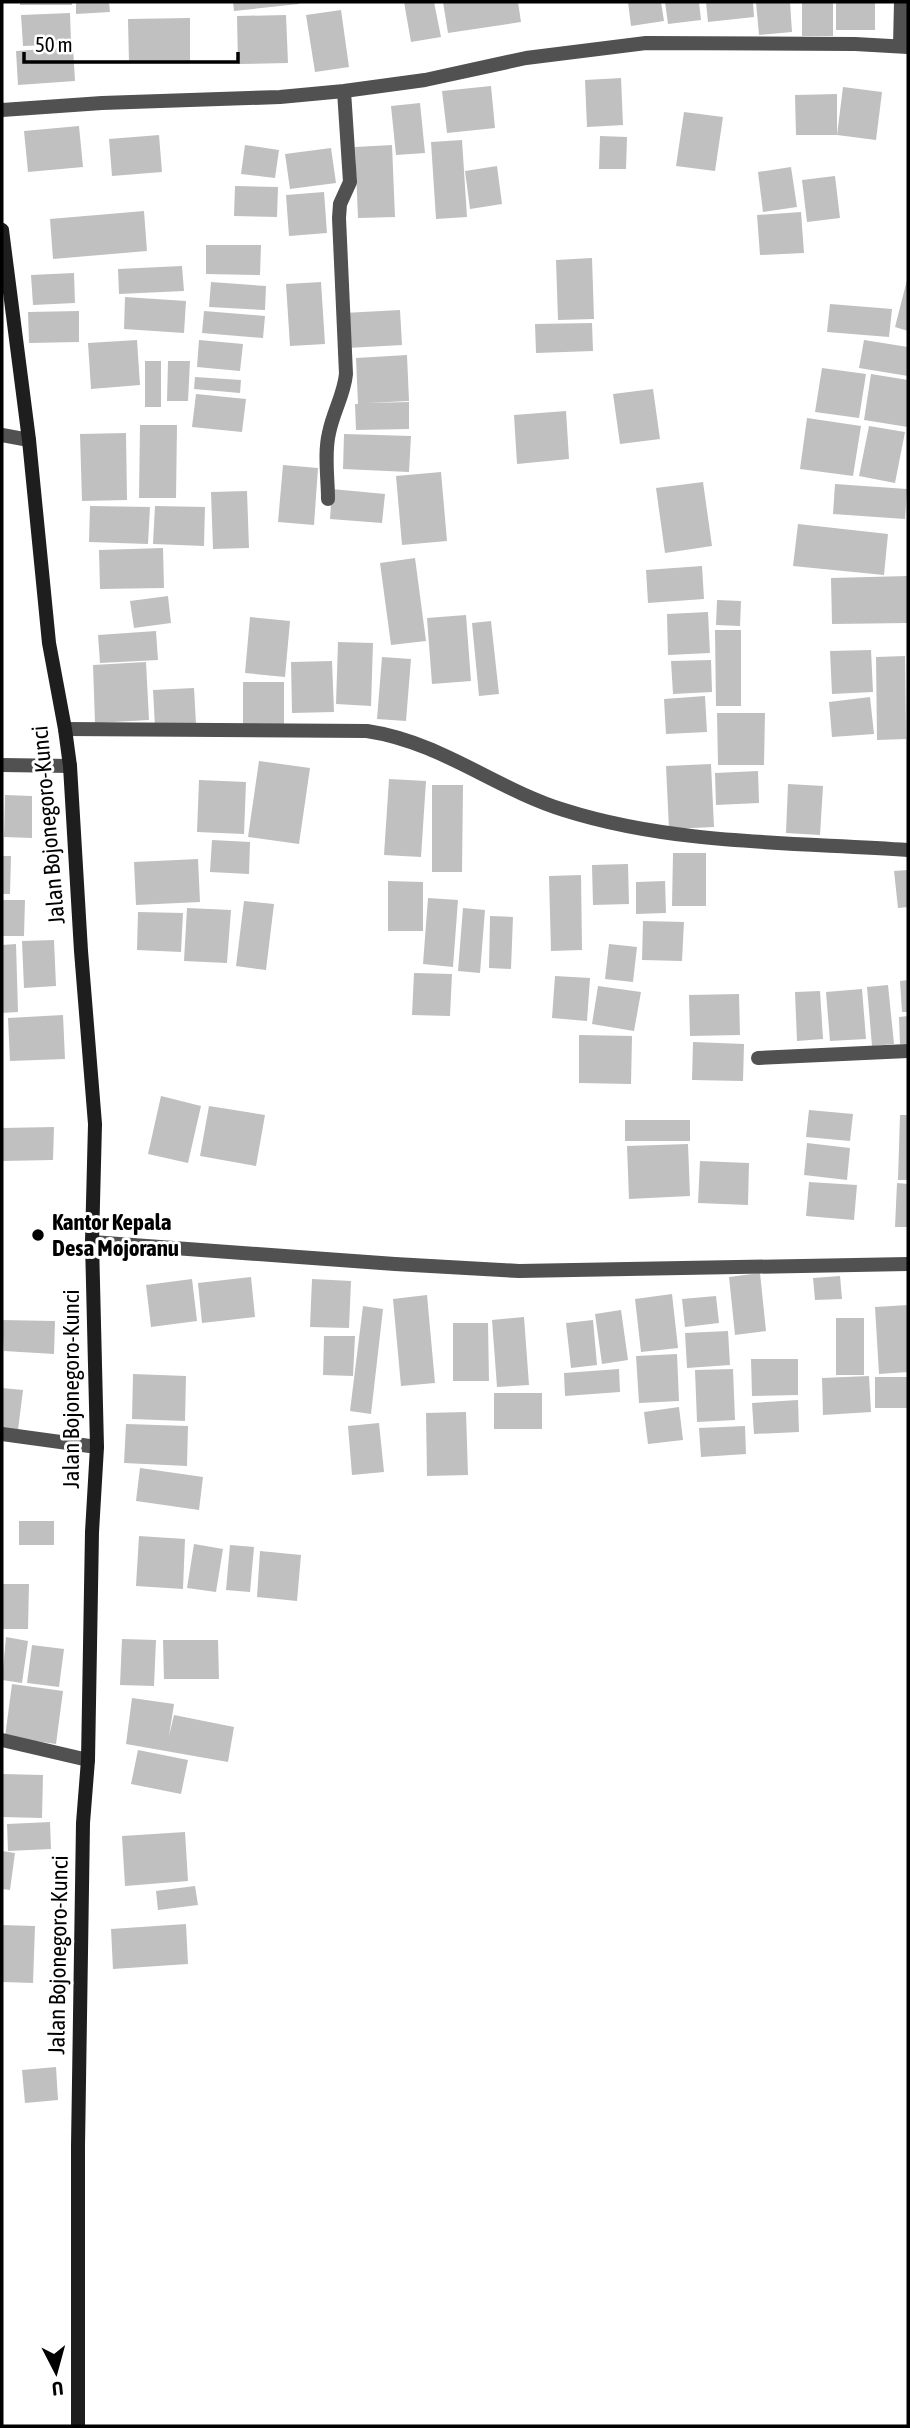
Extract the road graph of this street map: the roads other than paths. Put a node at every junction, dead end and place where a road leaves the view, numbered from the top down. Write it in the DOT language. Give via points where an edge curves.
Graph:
graph roads {
  1 [pos="901,2"];
  2 [pos="904,46"];
  3 [pos="344,91"];
  4 [pos="2,110"];
  5 [pos="2,230"];
  6 [pos="2,435"];
  7 [pos="29,440"];
  8 [pos="328,499"];
  9 [pos="65,729"];
  10 [pos="2,765"];
  11 [pos="70,766"];
  12 [pos="908,850"];
  13 [pos="908,1051"];
  14 [pos="758,1058"];
  15 [pos="92,1242"];
  16 [pos="908,1264"];
  17 [pos="2,1434"];
  18 [pos="97,1447"];
  19 [pos="2,1740"];
  20 [pos="88,1760"];
  21 [pos="78,2426"];
  1 -- 2 [label="street"];
  2 -- 3 [label="street" via="646,43 526,58 425,80"];
  3 -- 4 [label="street"];
  3 -- 8 [label="street" via="350,182 339,218 346,374 328,437"];
  5 -- 7 [label="main road, Jalan Bojonegoro-Kunci"];
  6 -- 7 [label="street"];
  7 -- 9 [label="main road, Jalan Bojonegoro-Kunci" via="49,643"];
  9 -- 11 [label="main road, Jalan Bojonegoro-Kunci"];
  9 -- 12 [label="street" via="395,735 451,757 527,796 606,821 723,839"];
  10 -- 11 [label="street"];
  11 -- 15 [label="main road, Jalan Bojonegoro-Kunci" via="95,1124"];
  13 -- 14 [label="street"];
  15 -- 16 [label="street" via="519,1271"];
  15 -- 18 [label="main road, Jalan Bojonegoro-Kunci"];
  17 -- 18 [label="street"];
  18 -- 20 [label="main road, Jalan Bojonegoro-Kunci"];
  19 -- 20 [label="street"];
  20 -- 21 [label="main road, Jalan Bojonegoro-Kunci" via="78,2106"];
}
